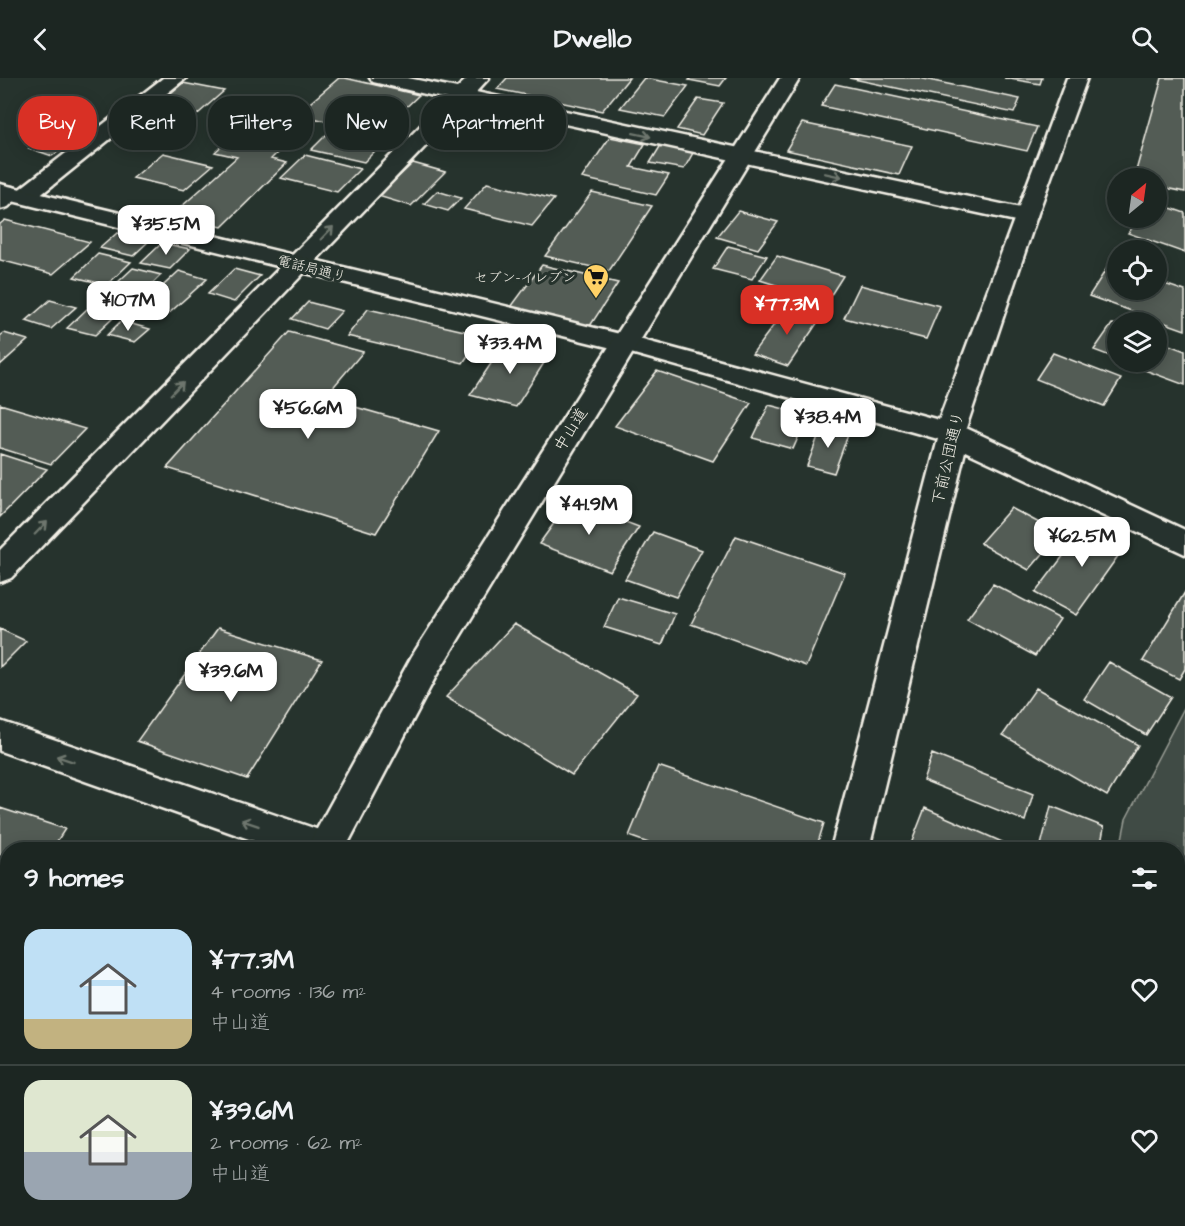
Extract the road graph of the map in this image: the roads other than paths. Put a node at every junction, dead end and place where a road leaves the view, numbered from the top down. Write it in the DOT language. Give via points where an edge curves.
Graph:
graph roads {
  1 [pos="176,78"];
  2 [pos="380,78"];
  3 [pos="790,78"];
  4 [pos="1077,78"];
  5 [pos="470,87"];
  6 [pos="741,156"];
  7 [pos="9,196"];
  8 [pos="1024,216"];
  9 [pos="297,264"];
  10 [pos="624,343"];
  11 [pos="952,433"];
  12 [pos="1185,543"];
  13 [pos="0,570"];
  14 [pos="0,736"];
  15 [pos="305,842"];
  16 [pos="329,842"];
  17 [pos="852,842"];
  1 -- 7 [label="main road"];
  2 -- 5 [label="main road"];
  3 -- 6 [label="main road, 中山道"];
  4 -- 8 [label="main road, 下前公団通り"];
  5 -- 6 [label="main road, one-way"];
  9 -- 5 [label="main road, one-way"];
  6 -- 8 [label="main road, one-way"];
  6 -- 10 [label="main road, 中山道"];
  7 -- 9 [label="main road, 電話局通り"];
  8 -- 11 [label="main road, 下前公団通り"];
  9 -- 10 [label="main road, 電話局通り"];
  13 -- 9 [label="main road, one-way"];
  10 -- 11 [label="main road, 電話局通り"];
  10 -- 16 [label="main road, 中山道" via="424,666"];
  11 -- 12 [label="main road, 電話局通り"];
  11 -- 17 [label="main road, 下前公団通り" via="951,450"];
  15 -- 14 [label="main road, one-way"];
}
